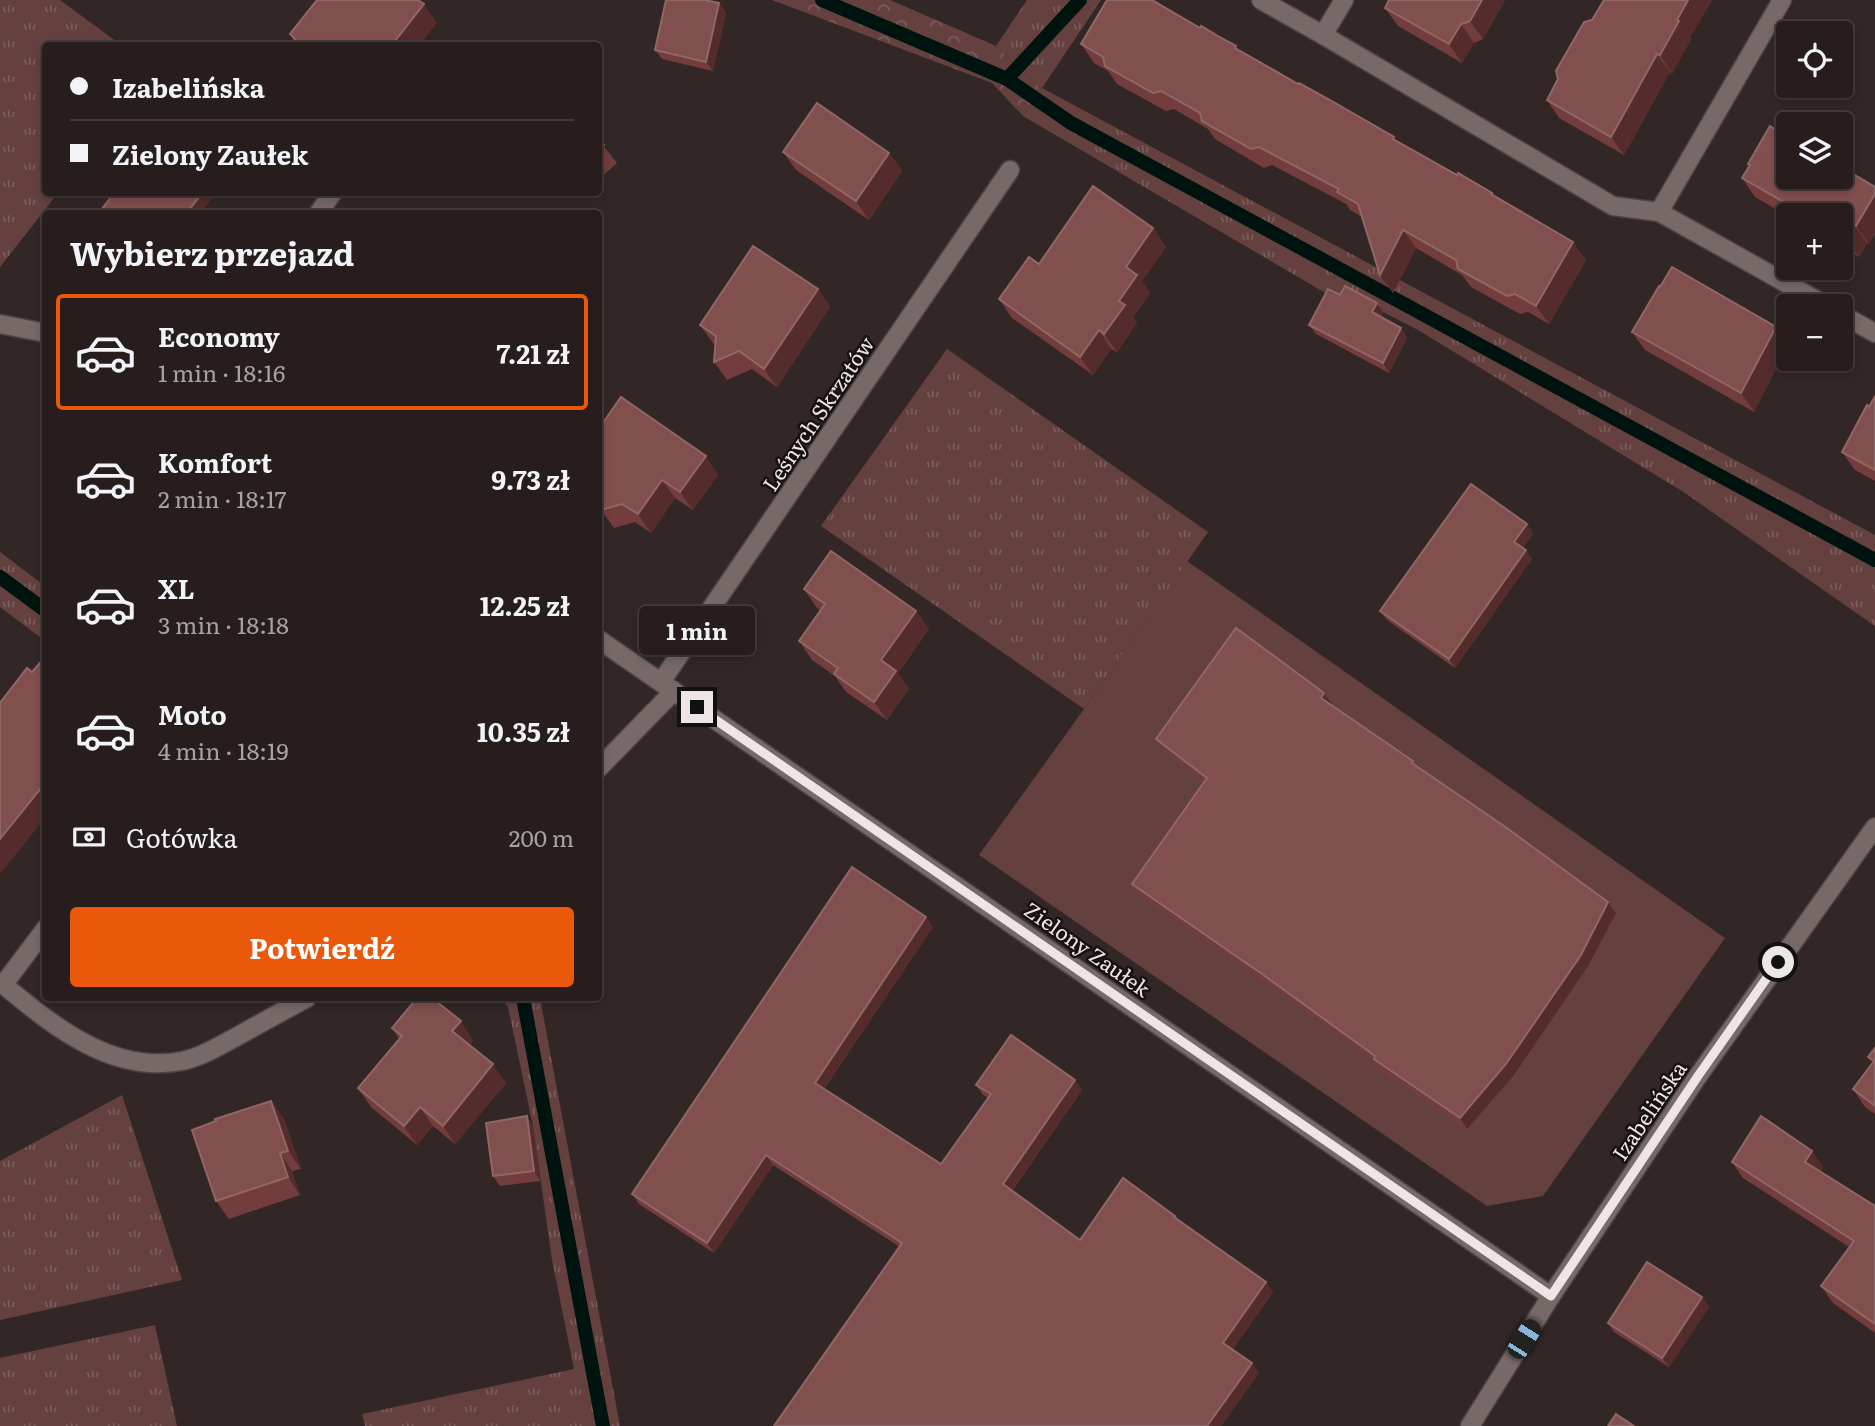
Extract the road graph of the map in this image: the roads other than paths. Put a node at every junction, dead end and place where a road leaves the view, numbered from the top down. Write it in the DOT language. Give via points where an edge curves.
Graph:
graph roads {
  1 [pos="1261,0"];
  2 [pos="1343,0"];
  3 [pos="1782,0"];
  4 [pos="1323,35"];
  5 [pos="1010,170"];
  6 [pos="1659,212"];
  7 [pos="1806,294"];
  8 [pos="1853,321"];
  9 [pos="0,324"];
  10 [pos="42,332"];
  11 [pos="1875,334"];
  12 [pos="602,642"];
  13 [pos="668,687"];
  14 [pos="602,764"];
  15 [pos="1875,827"];
  16 [pos="42,933"];
  17 [pos="1,984"];
  18 [pos="302,1001"];
  19 [pos="1551,1296"];
  20 [pos="1470,1426"];
  1 -- 4 [label="street"];
  2 -- 4 [label="street"];
  3 -- 6 [label="street"];
  4 -- 6 [label="street" via="1613,206"];
  5 -- 13 [label="street, Leśnych Skrzatów"];
  6 -- 7 [label="street"];
  8 -- 11 [label="street"];
  9 -- 10 [label="street"];
  12 -- 13 [label="street, Zielony Zaułek"];
  13 -- 14 [label="street, Leśnych Skrzatów"];
  13 -- 19 [label="street, Zielony Zaułek"];
  15 -- 19 [label="street, Izabelińska" via="1698,1076"];
  16 -- 17 [label="street"];
  17 -- 18 [label="street" via="46,1020 98,1050 142,1064 182,1061 208,1052"];
  19 -- 20 [label="street, Izabelińska"];
}
